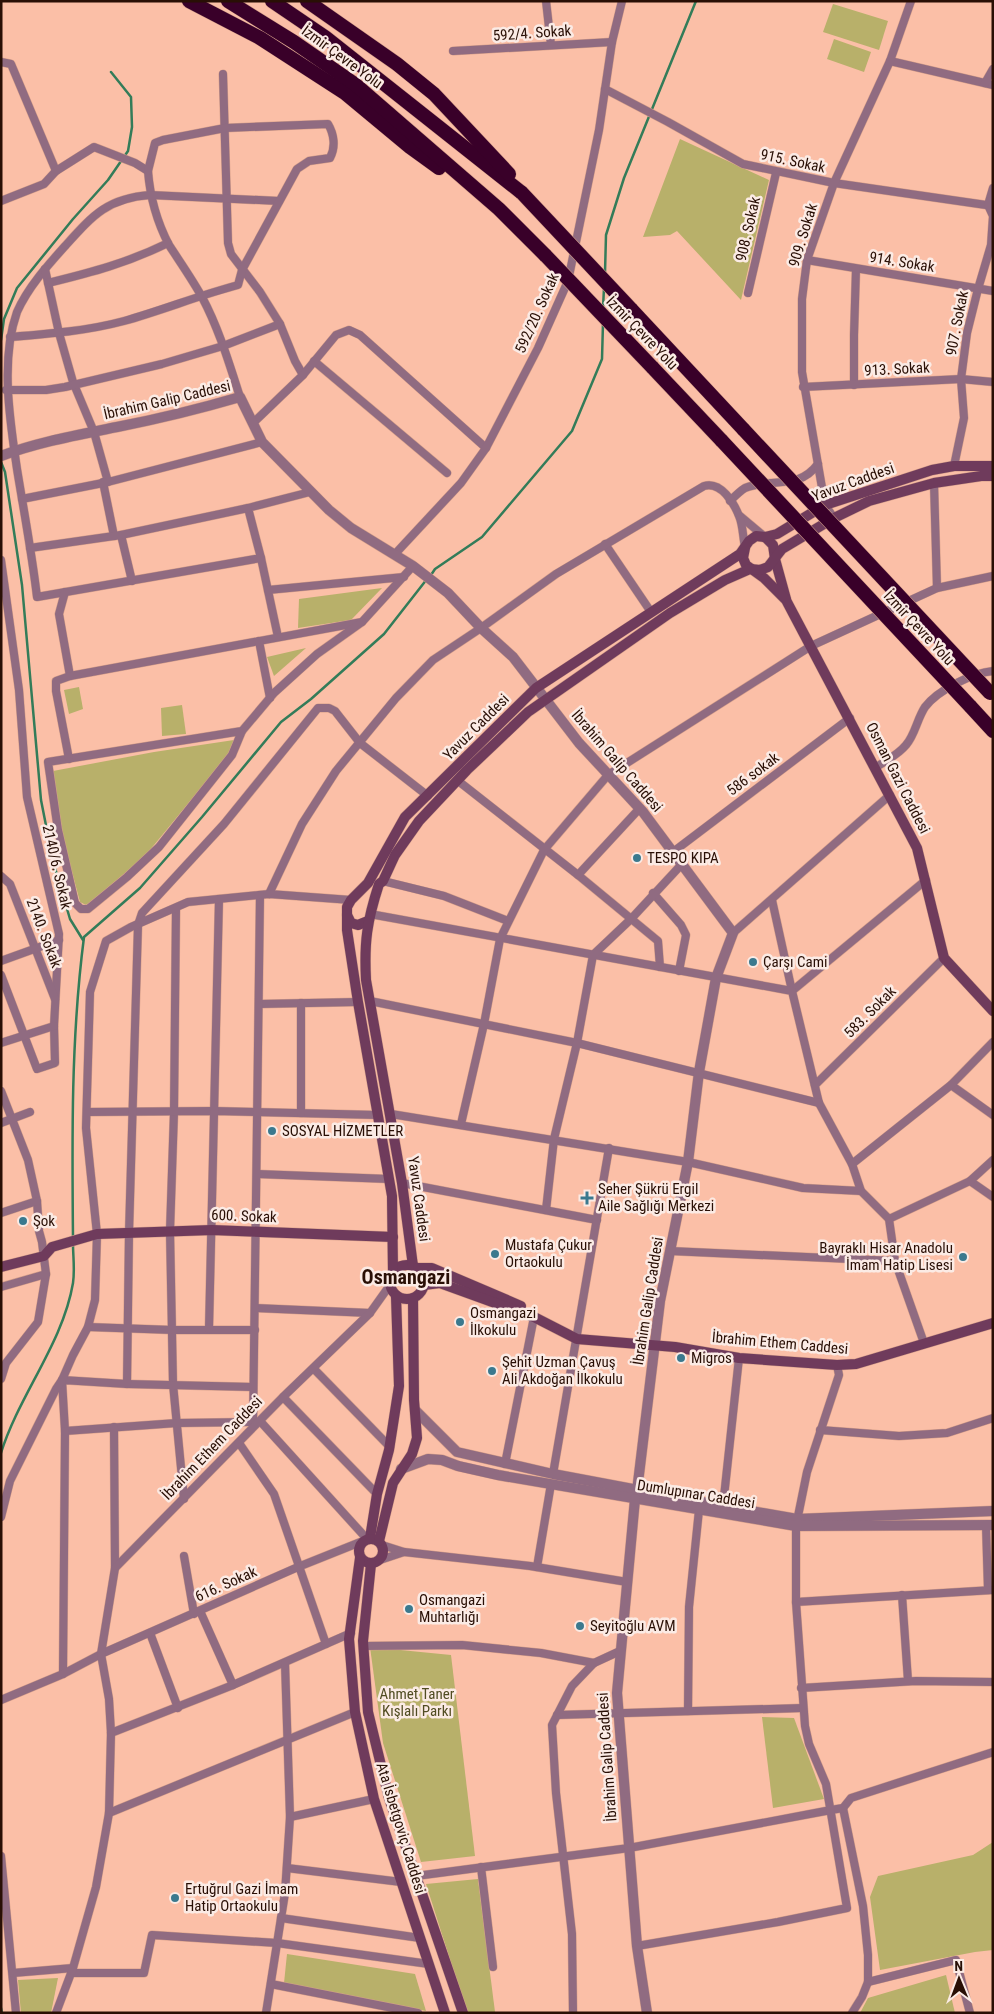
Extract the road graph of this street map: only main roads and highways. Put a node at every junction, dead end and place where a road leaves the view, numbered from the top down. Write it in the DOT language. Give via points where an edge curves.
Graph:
graph roads {
  1 [pos="189,1"];
  2 [pos="228,1"];
  3 [pos="272,1"];
  4 [pos="307,1"];
  5 [pos="522,193"];
  6 [pos="499,209"];
  7 [pos="993,466"];
  8 [pos="993,476"];
  9 [pos="765,537"];
  10 [pos="745,548"];
  11 [pos="774,560"];
  12 [pos="750,569"];
  13 [pos="786,600"];
  14 [pos="992,694"];
  15 [pos="993,731"];
  16 [pos="351,900"];
  17 [pos="347,915"];
  18 [pos="369,918"];
  19 [pos="993,1011"];
  20 [pos="393,1237"];
  21 [pos="1,1267"];
  22 [pos="415,1267"];
  23 [pos="393,1272"];
  24 [pos="424,1285"];
  25 [pos="396,1296"];
  26 [pos="413,1298"];
  27 [pos="534,1318"];
  28 [pos="993,1323"];
  29 [pos="372,1541"];
  30 [pos="360,1558"];
  31 [pos="376,1562"];
  32 [pos="445,2013"];
  33 [pos="463,2013"];
  1 -- 6 [label="highway" via="260,38 345,93 410,147"];
  2 -- 6 [label="highway, İzmir Çevre Yolu" via="356,85"];
  3 -- 5 [label="highway, İzmir Çevre Yolu" via="325,37"];
  4 -- 5 [label="highway" via="434,94 505,169"];
  5 -- 14 [label="highway, İzmir Çevre Yolu, bridge"];
  6 -- 15 [label="highway, İzmir Çevre Yolu, bridge" via="652,367"];
  7 -- 9 [label="main road, Yavuz Caddesi" via="954,466 932,470 825,505 777,534"];
  8 -- 11 [label="main road, Yavuz Caddesi" via="934,483 869,501 782,550"];
  9 -- 10 [label="main road, Yavuz Caddesi" via="756,536"];
  9 -- 11 [label="main road" via="774,545"];
  10 -- 12 [label="main road" via="743,558"];
  10 -- 16 [label="main road, Yavuz Caddesi" via="536,688 406,817 368,883"];
  11 -- 12 [label="main road, Yavuz Caddesi" via="760,570"];
  11 -- 13 [label="main road"];
  12 -- 13 [label="main road, Osman Gazi Caddesi"];
  12 -- 18 [label="main road, Yavuz Caddesi" via="670,613 528,712 419,821 379,884"];
  13 -- 19 [label="main road, Osman Gazi Caddesi" via="917,848 944,958"];
  16 -- 17 [label="main road, Yavuz Caddesi"];
  16 -- 18 [label="main road" via="368,909"];
  17 -- 18 [label="main road" via="351,923 358,924"];
  17 -- 20 [label="main road, Yavuz Caddesi" via="358,1002 392,1196"];
  18 -- 22 [label="main road, Yavuz Caddesi" via="366,980"];
  20 -- 21 [label="main road, 600. Sokak" via="212,1230 95,1235 52,1247 44,1256"];
  20 -- 23 [label="main road, Yavuz Caddesi"];
  22 -- 23 [label="main road" via="402,1266"];
  22 -- 24 [label="main road" via="424,1279"];
  22 -- 27 [label="main road, İbrahim Ethem Caddesi" via="432,1268 528,1309"];
  23 -- 25 [label="main road" via="390,1285"];
  24 -- 26 [label="main road"];
  24 -- 27 [label="main road, İbrahim Ethem Caddesi" via="440,1283"];
  25 -- 26 [label="main road"];
  25 -- 29 [label="main road" via="399,1386 390,1447 377,1494"];
  26 -- 29 [label="main road" via="417,1438 412,1454 393,1483"];
  27 -- 28 [label="main road, İbrahim Ethem Caddesi" via="577,1339 675,1347 739,1358 837,1365 892,1355"];
  29 -- 30 [label="main road" via="359,1546"];
  29 -- 31 [label="main road" via="384,1550"];
  30 -- 31 [label="main road" via="365,1562"];
  30 -- 32 [label="main road, Ata İsbetgoviç Caddesi" via="349,1639 354,1712 374,1799"];
  31 -- 33 [label="main road, Ata İsbetgoviç Caddesi" via="363,1646 368,1712 390,1798"];
}
